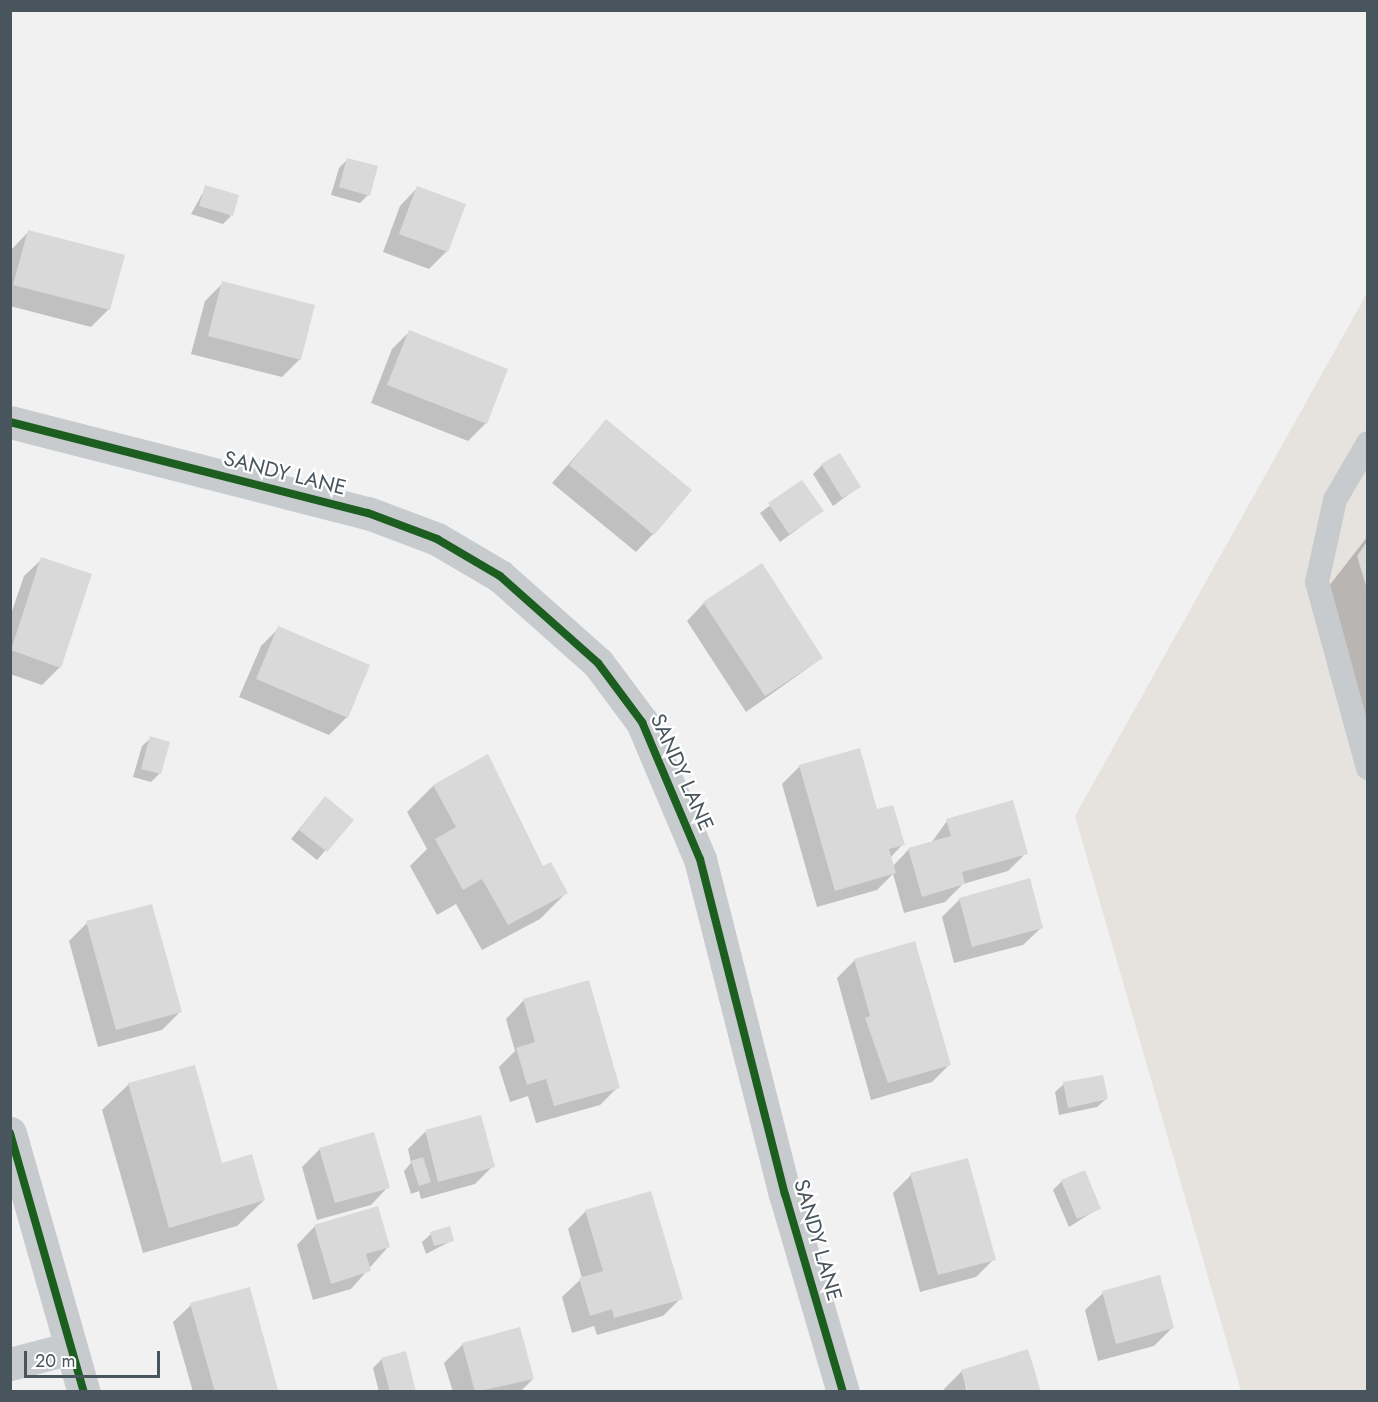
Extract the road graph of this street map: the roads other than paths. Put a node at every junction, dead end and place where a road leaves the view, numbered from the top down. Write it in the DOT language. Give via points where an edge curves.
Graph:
graph roads {
  1 [pos="10,422"];
  2 [pos="1368,443"];
  3 [pos="1368,768"];
  4 [pos="10,1133"];
  5 [pos="71,1348"];
  6 [pos="10,1364"];
  7 [pos="84,1392"];
  8 [pos="843,1392"];
  1 -- 8 [label="street, SANDY LANE" via="368,513 436,539 500,576 598,663 642,722 700,860 784,1194"];
  2 -- 3 [label="lane" via="1335,500 1317,582"];
  4 -- 5 [label="street"];
  5 -- 6 [label="street"];
  5 -- 7 [label="street"];
}
